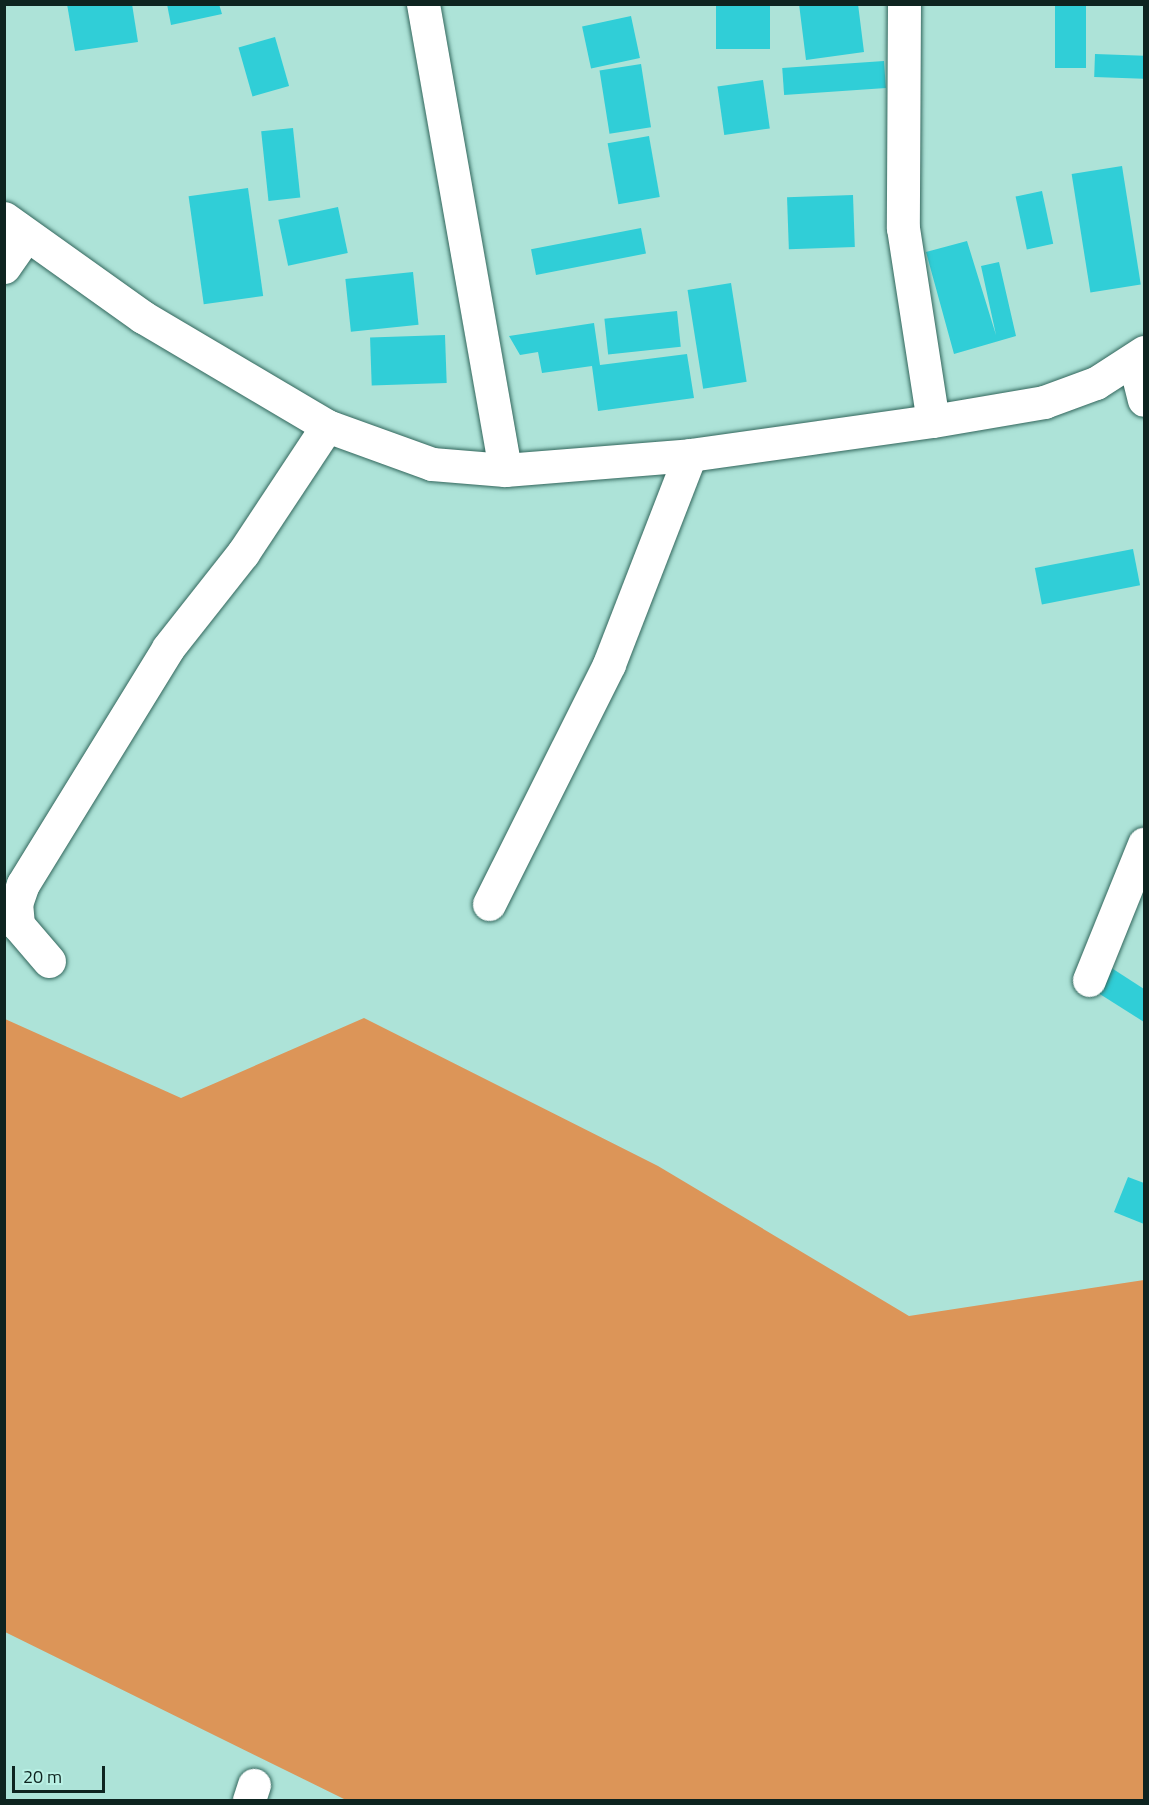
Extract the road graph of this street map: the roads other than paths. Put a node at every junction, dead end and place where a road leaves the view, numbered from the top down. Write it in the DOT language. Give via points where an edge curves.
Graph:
graph roads {
  1 [pos="423,4"];
  2 [pos="904,4"];
  3 [pos="15,227"];
  4 [pos="4,267"];
  5 [pos="1139,356"];
  6 [pos="1144,400"];
  7 [pos="933,421"];
  8 [pos="327,426"];
  9 [pos="690,455"];
  10 [pos="505,470"];
  11 [pos="1144,844"];
  12 [pos="489,904"];
  13 [pos="49,961"];
  14 [pos="1089,980"];
  1 -- 10 [label="street"];
  2 -- 7 [label="street" via="903,228"];
  3 -- 4 [label="street"];
  3 -- 8 [label="street" via="143,317"];
  5 -- 6 [label="street"];
  5 -- 7 [label="street" via="1096,383 1044,402"];
  7 -- 9 [label="street"];
  8 -- 10 [label="street" via="432,464"];
  8 -- 13 [label="street" via="243,553 168,648 23,884 16,904 18,925"];
  9 -- 10 [label="street"];
  9 -- 12 [label="street" via="609,664"];
  11 -- 14 [label="street"];
}
